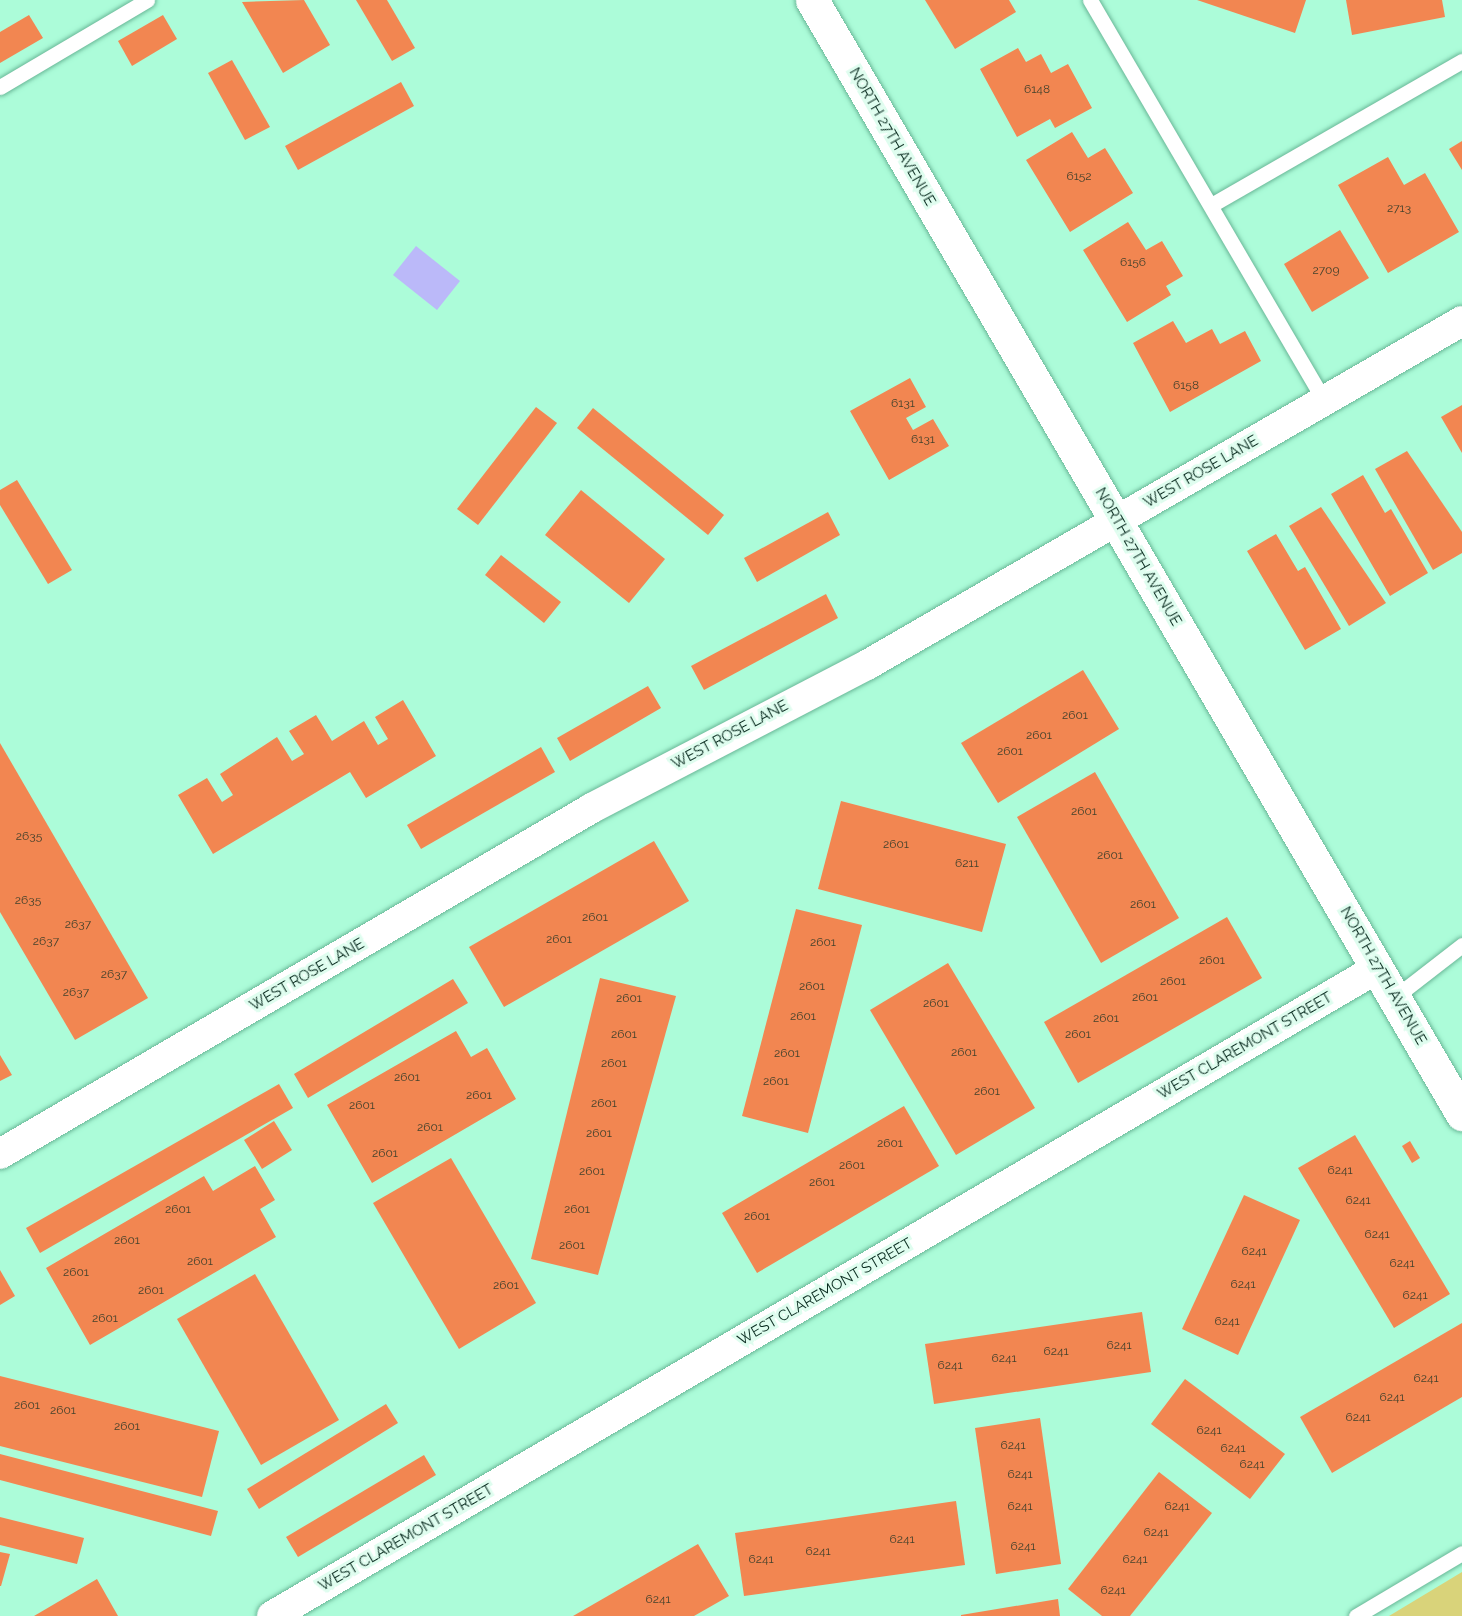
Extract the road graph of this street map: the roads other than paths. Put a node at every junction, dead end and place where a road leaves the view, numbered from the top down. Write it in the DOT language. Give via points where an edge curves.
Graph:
graph roads {
  1 [pos="147,0"];
  2 [pos="812,0"];
  3 [pos="1090,0"];
  4 [pos="1462,61"];
  5 [pos="0,87"];
  6 [pos="1213,204"];
  7 [pos="1462,321"];
  8 [pos="1324,400"];
  9 [pos="1117,521"];
  10 [pos="1462,945"];
  11 [pos="1378,968"];
  12 [pos="1395,997"];
  13 [pos="1462,1114"];
  14 [pos="0,1154"];
  15 [pos="1462,1553"];
  16 [pos="272,1616"];
  17 [pos="1356,1616"];
  1 -- 5 [label="lane"];
  2 -- 9 [label="main road, NORTH 27TH AVENUE"];
  3 -- 6 [label="lane"];
  4 -- 6 [label="lane"];
  6 -- 8 [label="lane"];
  7 -- 8 [label="street, WEST ROSE LANE"];
  8 -- 9 [label="street, WEST ROSE LANE"];
  9 -- 11 [label="main road, NORTH 27TH AVENUE"];
  9 -- 14 [label="street, WEST ROSE LANE" via="867,665 592,808"];
  10 -- 12 [label="lane"];
  11 -- 12 [label="main road, NORTH 27TH AVENUE"];
  11 -- 16 [label="street, WEST CLAREMONT STREET"];
  12 -- 13 [label="main road, NORTH 27TH AVENUE"];
  15 -- 17 [label="lane"];
}
